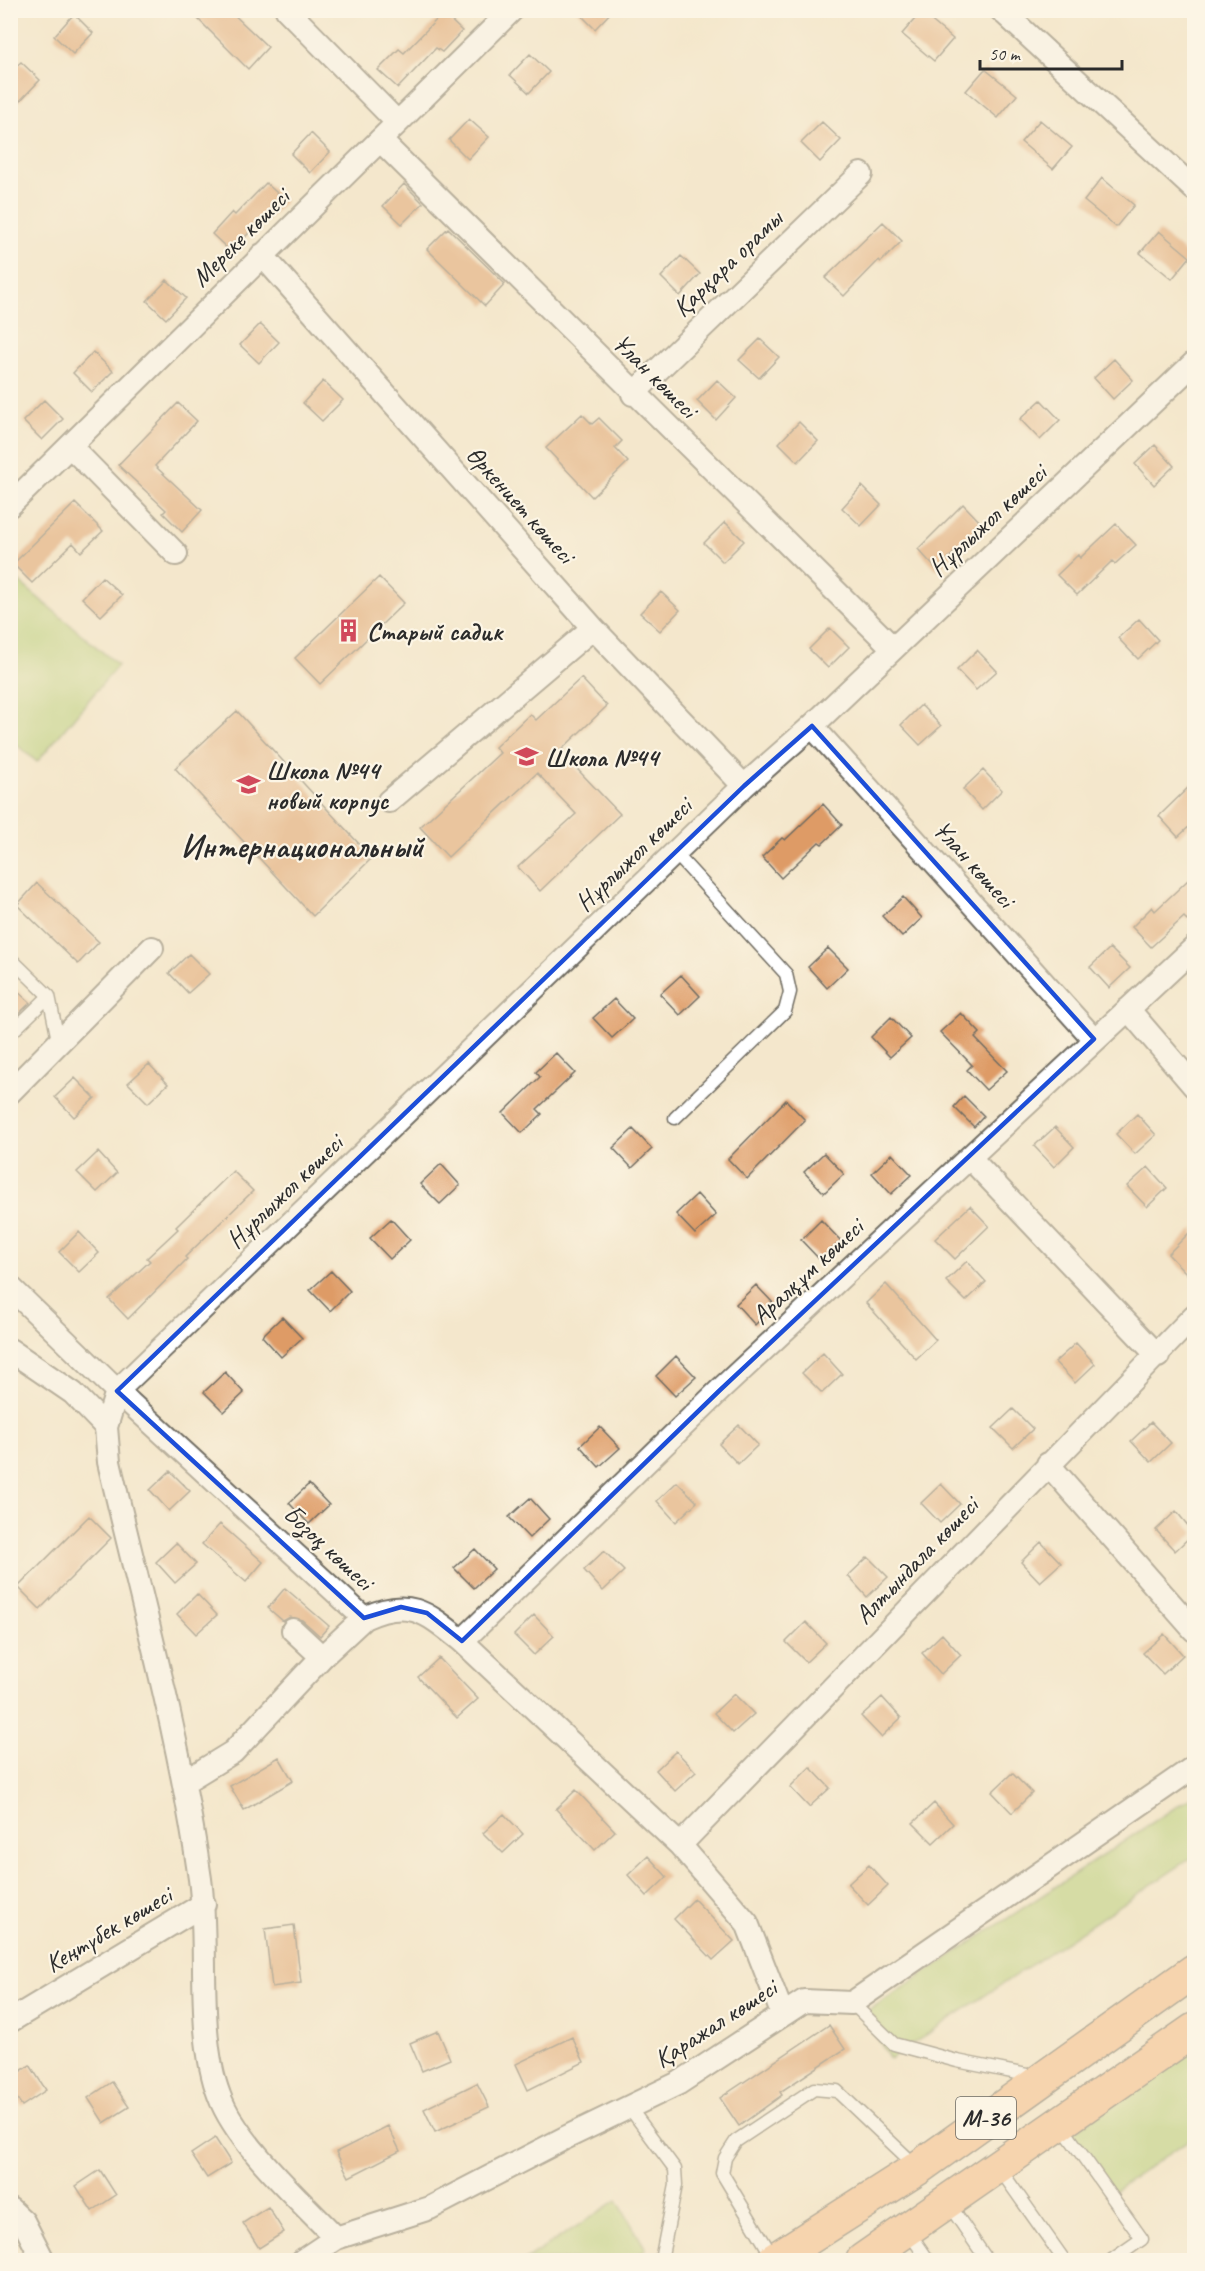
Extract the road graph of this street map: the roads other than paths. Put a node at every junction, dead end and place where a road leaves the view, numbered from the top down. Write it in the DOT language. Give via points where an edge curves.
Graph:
graph roads {
  1 [pos="287,10"];
  2 [pos="512,10"];
  3 [pos="1001,10"];
  4 [pos="397,122"];
  5 [pos="380,140"];
  6 [pos="861,174"];
  7 [pos="1194,189"];
  8 [pos="262,255"];
  9 [pos="1194,363"];
  10 [pos="633,394"];
  11 [pos="70,446"];
  12 [pos="10,505"];
  13 [pos="176,554"];
  14 [pos="593,628"];
  15 [pos="893,648"];
  16 [pos="812,726"];
  17 [pos="744,786"];
  18 [pos="389,801"];
  19 [pos="675,854"];
  20 [pos="152,948"];
  21 [pos="1194,948"];
  22 [pos="10,958"];
  23 [pos="49,996"];
  24 [pos="1128,1009"];
  25 [pos="10,1034"];
  26 [pos="1094,1039"];
  27 [pos="58,1040"];
  28 [pos="1194,1086"];
  29 [pos="10,1092"];
  30 [pos="675,1118"];
  31 [pos="971,1159"];
  32 [pos="10,1287"];
  33 [pos="1194,1316"];
  34 [pos="10,1350"];
  35 [pos="1158,1356"];
  36 [pos="117,1391"];
  37 [pos="106,1427"];
  38 [pos="1048,1464"];
  39 [pos="364,1618"];
  40 [pos="293,1630"];
  41 [pos="1194,1630"];
  42 [pos="462,1641"];
  43 [pos="322,1656"];
  44 [pos="1194,1767"];
  45 [pos="184,1782"];
  46 [pos="680,1845"];
  47 [pos="204,1904"];
  48 [pos="1194,1971"];
  49 [pos="852,2002"];
  50 [pos="782,2013"];
  51 [pos="10,2021"];
  52 [pos="1194,2030"];
  53 [pos="1041,2078"];
  54 [pos="629,2107"];
  55 [pos="1060,2124"];
  56 [pos="998,2167"];
  57 [pos="918,2168"];
  58 [pos="948,2202"];
  59 [pos="10,2208"];
  60 [pos="907,2230"];
  61 [pos="336,2238"];
  62 [pos="43,2260"];
  63 [pos="303,2260"];
  64 [pos="662,2260"];
  65 [pos="774,2260"];
  66 [pos="863,2260"];
  67 [pos="928,2260"];
  68 [pos="987,2260"];
  69 [pos="1064,2260"];
  70 [pos="1112,2260"];
  1 -- 4 [label="street"];
  2 -- 4 [label="street, Мереке көшесі"];
  3 -- 7 [label="street"];
  4 -- 5 [label="street, Мереке көшесі"];
  5 -- 8 [label="street, Мереке көшесі"];
  5 -- 10 [label="street, Ұлан көшесі"];
  6 -- 10 [label="street, Қарқара орамы"];
  8 -- 11 [label="street, Мереке көшесі"];
  8 -- 14 [label="street, Өркениет көшесі"];
  9 -- 15 [label="street, Нұрлыжол көшесі"];
  10 -- 15 [label="street, Ұлан көшесі"];
  11 -- 12 [label="street, Мереке көшесі"];
  11 -- 13 [label="street"];
  14 -- 17 [label="street, Өркениет көшесі"];
  14 -- 18 [label="street"];
  15 -- 16 [label="street, Нұрлыжол көшесі"];
  16 -- 17 [label="street, Нұрлыжол көшесі"];
  16 -- 26 [label="street, Ұлан көшесі"];
  17 -- 19 [label="street, Нұрлыжол көшесі"];
  19 -- 30 [label="lane" via="786,974 790,992 784,1011"];
  19 -- 36 [label="street, Нұрлыжол көшесі"];
  20 -- 27 [label="street"];
  21 -- 24 [label="street, Аралқұм көшесі"];
  22 -- 23 [label="lane"];
  23 -- 25 [label="lane"];
  23 -- 27 [label="lane"];
  24 -- 26 [label="street, Аралқұм көшесі"];
  24 -- 28 [label="street"];
  26 -- 31 [label="street, Аралқұм көшесі"];
  27 -- 29 [label="street"];
  31 -- 35 [label="street"];
  31 -- 42 [label="street, Аралқұм көшесі" via="719,1390"];
  32 -- 36 [label="street, Бозоқ көшесі"];
  33 -- 35 [label="street, Алтындала көшесі"];
  34 -- 37 [label="street" via="73,1393"];
  35 -- 38 [label="street, Алтындала көшесі"];
  36 -- 37 [label="street"];
  36 -- 39 [label="street, Бозоқ көшесі"];
  37 -- 45 [label="street" via="109,1462"];
  38 -- 41 [label="street"];
  38 -- 46 [label="street, Алтындала көшесі"];
  39 -- 42 [label="street, Бозоқ көшесі" via="401,1607 428,1613"];
  39 -- 43 [label="street"];
  40 -- 43 [label="street"];
  42 -- 46 [label="street, Бозоқ көшесі"];
  43 -- 45 [label="street" via="233,1752"];
  44 -- 49 [label="street"];
  45 -- 47 [label="street"];
  46 -- 50 [label="street, Бозоқ көшесі" via="747,1923"];
  47 -- 51 [label="street, Кеңтүбек көшесі"];
  47 -- 61 [label="street" via="209,2047 218,2094 234,2128"];
  48 -- 53 [label="main road, M-36"];
  49 -- 50 [label="street, Қаражал көшесі" via="804,2001"];
  49 -- 53 [label="lane" via="894,2044"];
  50 -- 54 [label="street, Қаражал көшесі" via="679,2083"];
  52 -- 55 [label="main road, M-36"];
  53 -- 57 [label="main road, M-36"];
  54 -- 61 [label="street, Қаражал көшесі" via="430,2208"];
  54 -- 64 [label="lane" via="675,2169 676,2185"];
  55 -- 56 [label="main road, M-36"];
  55 -- 70 [label="lane" via="1142,2240"];
  56 -- 58 [label="main road, M-36"];
  56 -- 69 [label="lane"];
  57 -- 65 [label="main road, M-36"];
  57 -- 65 [label="lane" via="837,2091 814,2089 736,2141 724,2158 723,2174"];
  58 -- 60 [label="main road, M-36"];
  58 -- 68 [label="lane"];
  59 -- 62 [label="street" via="23,2220"];
  60 -- 66 [label="main road, M-36"];
  60 -- 67 [label="lane"];
  61 -- 63 [label="street, Қаражал көшесі"];
}
